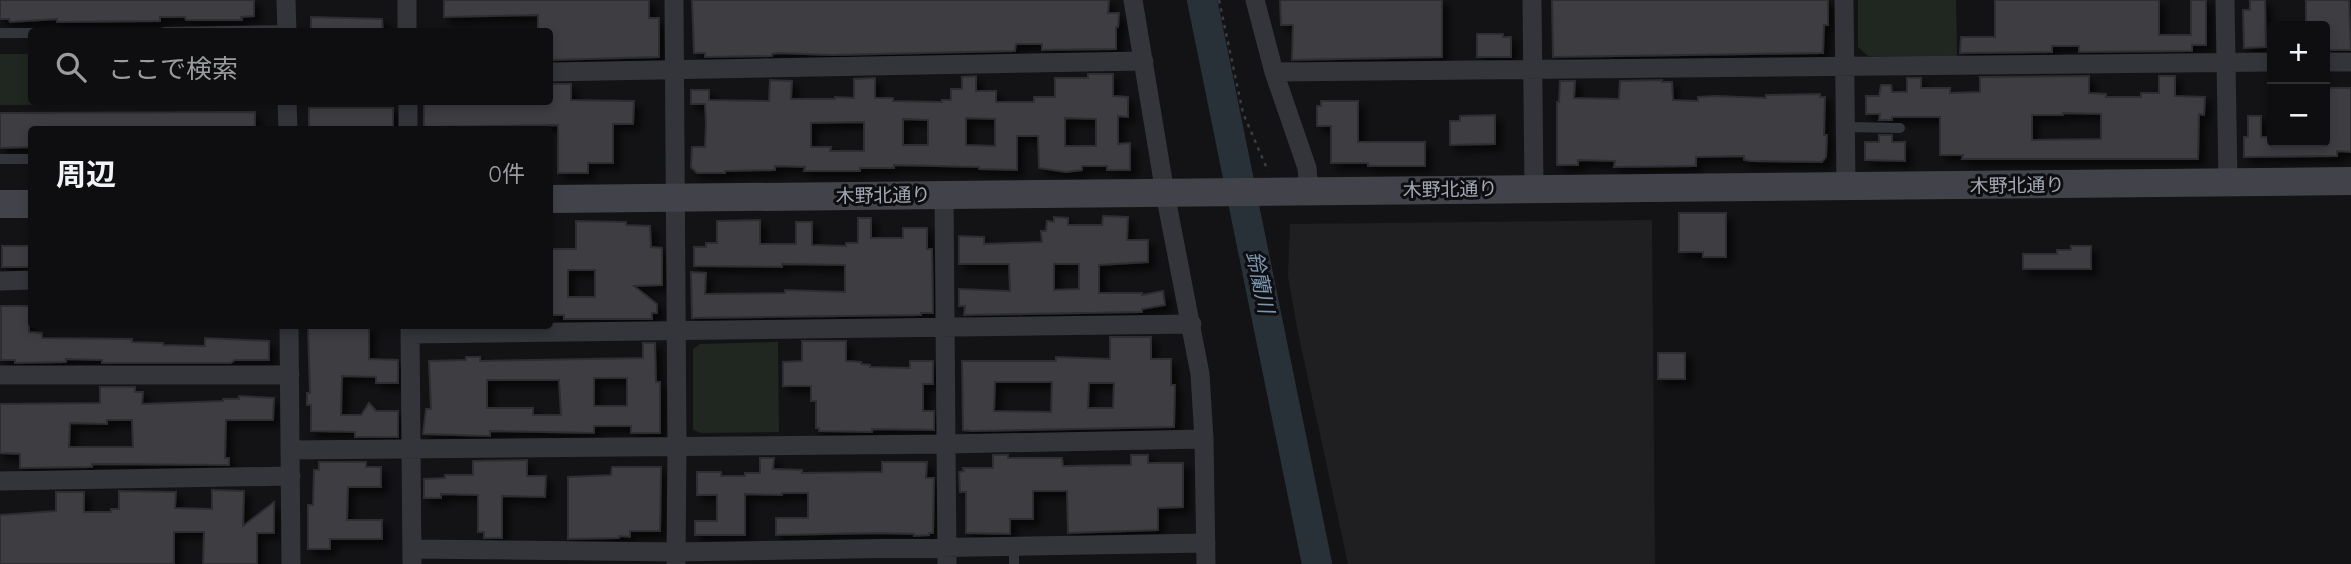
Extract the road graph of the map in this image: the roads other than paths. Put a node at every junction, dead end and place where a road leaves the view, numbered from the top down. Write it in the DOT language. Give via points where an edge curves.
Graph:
graph roads {
  1 [pos="286,0"];
  2 [pos="407,0"];
  3 [pos="674,0"];
  4 [pos="1133,0"];
  5 [pos="1255,0"];
  6 [pos="1532,0"];
  7 [pos="1844,0"];
  8 [pos="2225,0"];
  9 [pos="287,28"];
  10 [pos="407,28"];
  11 [pos="0,33"];
  12 [pos="28,33"];
  13 [pos="1144,61"];
  14 [pos="2267,62"];
  15 [pos="2330,62"];
  16 [pos="2351,62"];
  17 [pos="2226,63"];
  18 [pos="1845,66"];
  19 [pos="1532,69"];
  20 [pos="675,70"];
  21 [pos="553,72"];
  22 [pos="1274,72"];
  23 [pos="287,105"];
  24 [pos="408,105"];
  25 [pos="288,126"];
  26 [pos="408,126"];
  27 [pos="1846,127"];
  28 [pos="1900,128"];
  29 [pos="0,159"];
  30 [pos="28,159"];
  31 [pos="2351,181"];
  32 [pos="2228,182"];
  33 [pos="1846,187"];
  34 [pos="1534,188"];
  35 [pos="1310,191"];
  36 [pos="1165,193"];
  37 [pos="944,194"];
  38 [pos="676,198"];
  39 [pos="553,199"];
  40 [pos="0,204"];
  41 [pos="28,204"];
  42 [pos="28,280"];
  43 [pos="0,281"];
  44 [pos="1192,324"];
  45 [pos="945,328"];
  46 [pos="289,329"];
  47 [pos="410,330"];
  48 [pos="677,331"];
  49 [pos="290,374"];
  50 [pos="0,375"];
  51 [pos="1205,439"];
  52 [pos="946,444"];
  53 [pos="677,446"];
  54 [pos="290,450"];
  55 [pos="411,450"];
  56 [pos="291,476"];
  57 [pos="0,481"];
  58 [pos="1206,543"];
  59 [pos="412,556"];
  60 [pos="947,556"];
  61 [pos="1014,556"];
  62 [pos="676,558"];
  63 [pos="291,564"];
  64 [pos="1206,564"];
  1 -- 9 [label="street"];
  2 -- 10 [label="street"];
  3 -- 20 [label="street"];
  4 -- 13 [label="street"];
  5 -- 22 [label="street"];
  6 -- 19 [label="street"];
  7 -- 18 [label="street"];
  8 -- 17 [label="street"];
  11 -- 12 [label="lane"];
  13 -- 20 [label="street"];
  13 -- 36 [label="street"];
  14 -- 17 [label="street"];
  15 -- 16 [label="street"];
  17 -- 18 [label="street"];
  17 -- 32 [label="street"];
  18 -- 19 [label="street"];
  18 -- 27 [label="street"];
  19 -- 22 [label="street"];
  19 -- 34 [label="street"];
  20 -- 21 [label="street"];
  20 -- 38 [label="street"];
  22 -- 35 [label="street" via="1307,168"];
  23 -- 25 [label="street"];
  24 -- 26 [label="street"];
  27 -- 28 [label="lane"];
  27 -- 33 [label="street"];
  29 -- 30 [label="lane"];
  31 -- 32 [label="street, 木野北通り"];
  32 -- 33 [label="street, 木野北通り"];
  33 -- 34 [label="street, 木野北通り"];
  34 -- 35 [label="street, 木野北通り"];
  35 -- 36 [label="street, 木野北通り" via="1267,183 1208,193"];
  36 -- 37 [label="street, 木野北通り"];
  36 -- 44 [label="street"];
  37 -- 38 [label="street, 木野北通り"];
  37 -- 45 [label="street"];
  38 -- 39 [label="street, 木野北通り"];
  38 -- 48 [label="street"];
  40 -- 41 [label="street"];
  42 -- 43 [label="street"];
  44 -- 45 [label="street"];
  44 -- 51 [label="street"];
  45 -- 48 [label="street"];
  45 -- 52 [label="street"];
  46 -- 49 [label="street"];
  47 -- 48 [label="street"];
  47 -- 55 [label="street"];
  48 -- 53 [label="street"];
  49 -- 50 [label="street"];
  49 -- 54 [label="street"];
  51 -- 52 [label="street"];
  51 -- 58 [label="street"];
  52 -- 53 [label="street"];
  52 -- 60 [label="street"];
  53 -- 55 [label="street"];
  53 -- 62 [label="street"];
  54 -- 55 [label="street"];
  54 -- 56 [label="street"];
  55 -- 59 [label="street"];
  56 -- 57 [label="street"];
  56 -- 63 [label="street"];
  58 -- 61 [label="street"];
  58 -- 64 [label="street"];
  59 -- 62 [label="street"];
  60 -- 61 [label="street"];
  60 -- 62 [label="street"];
}
